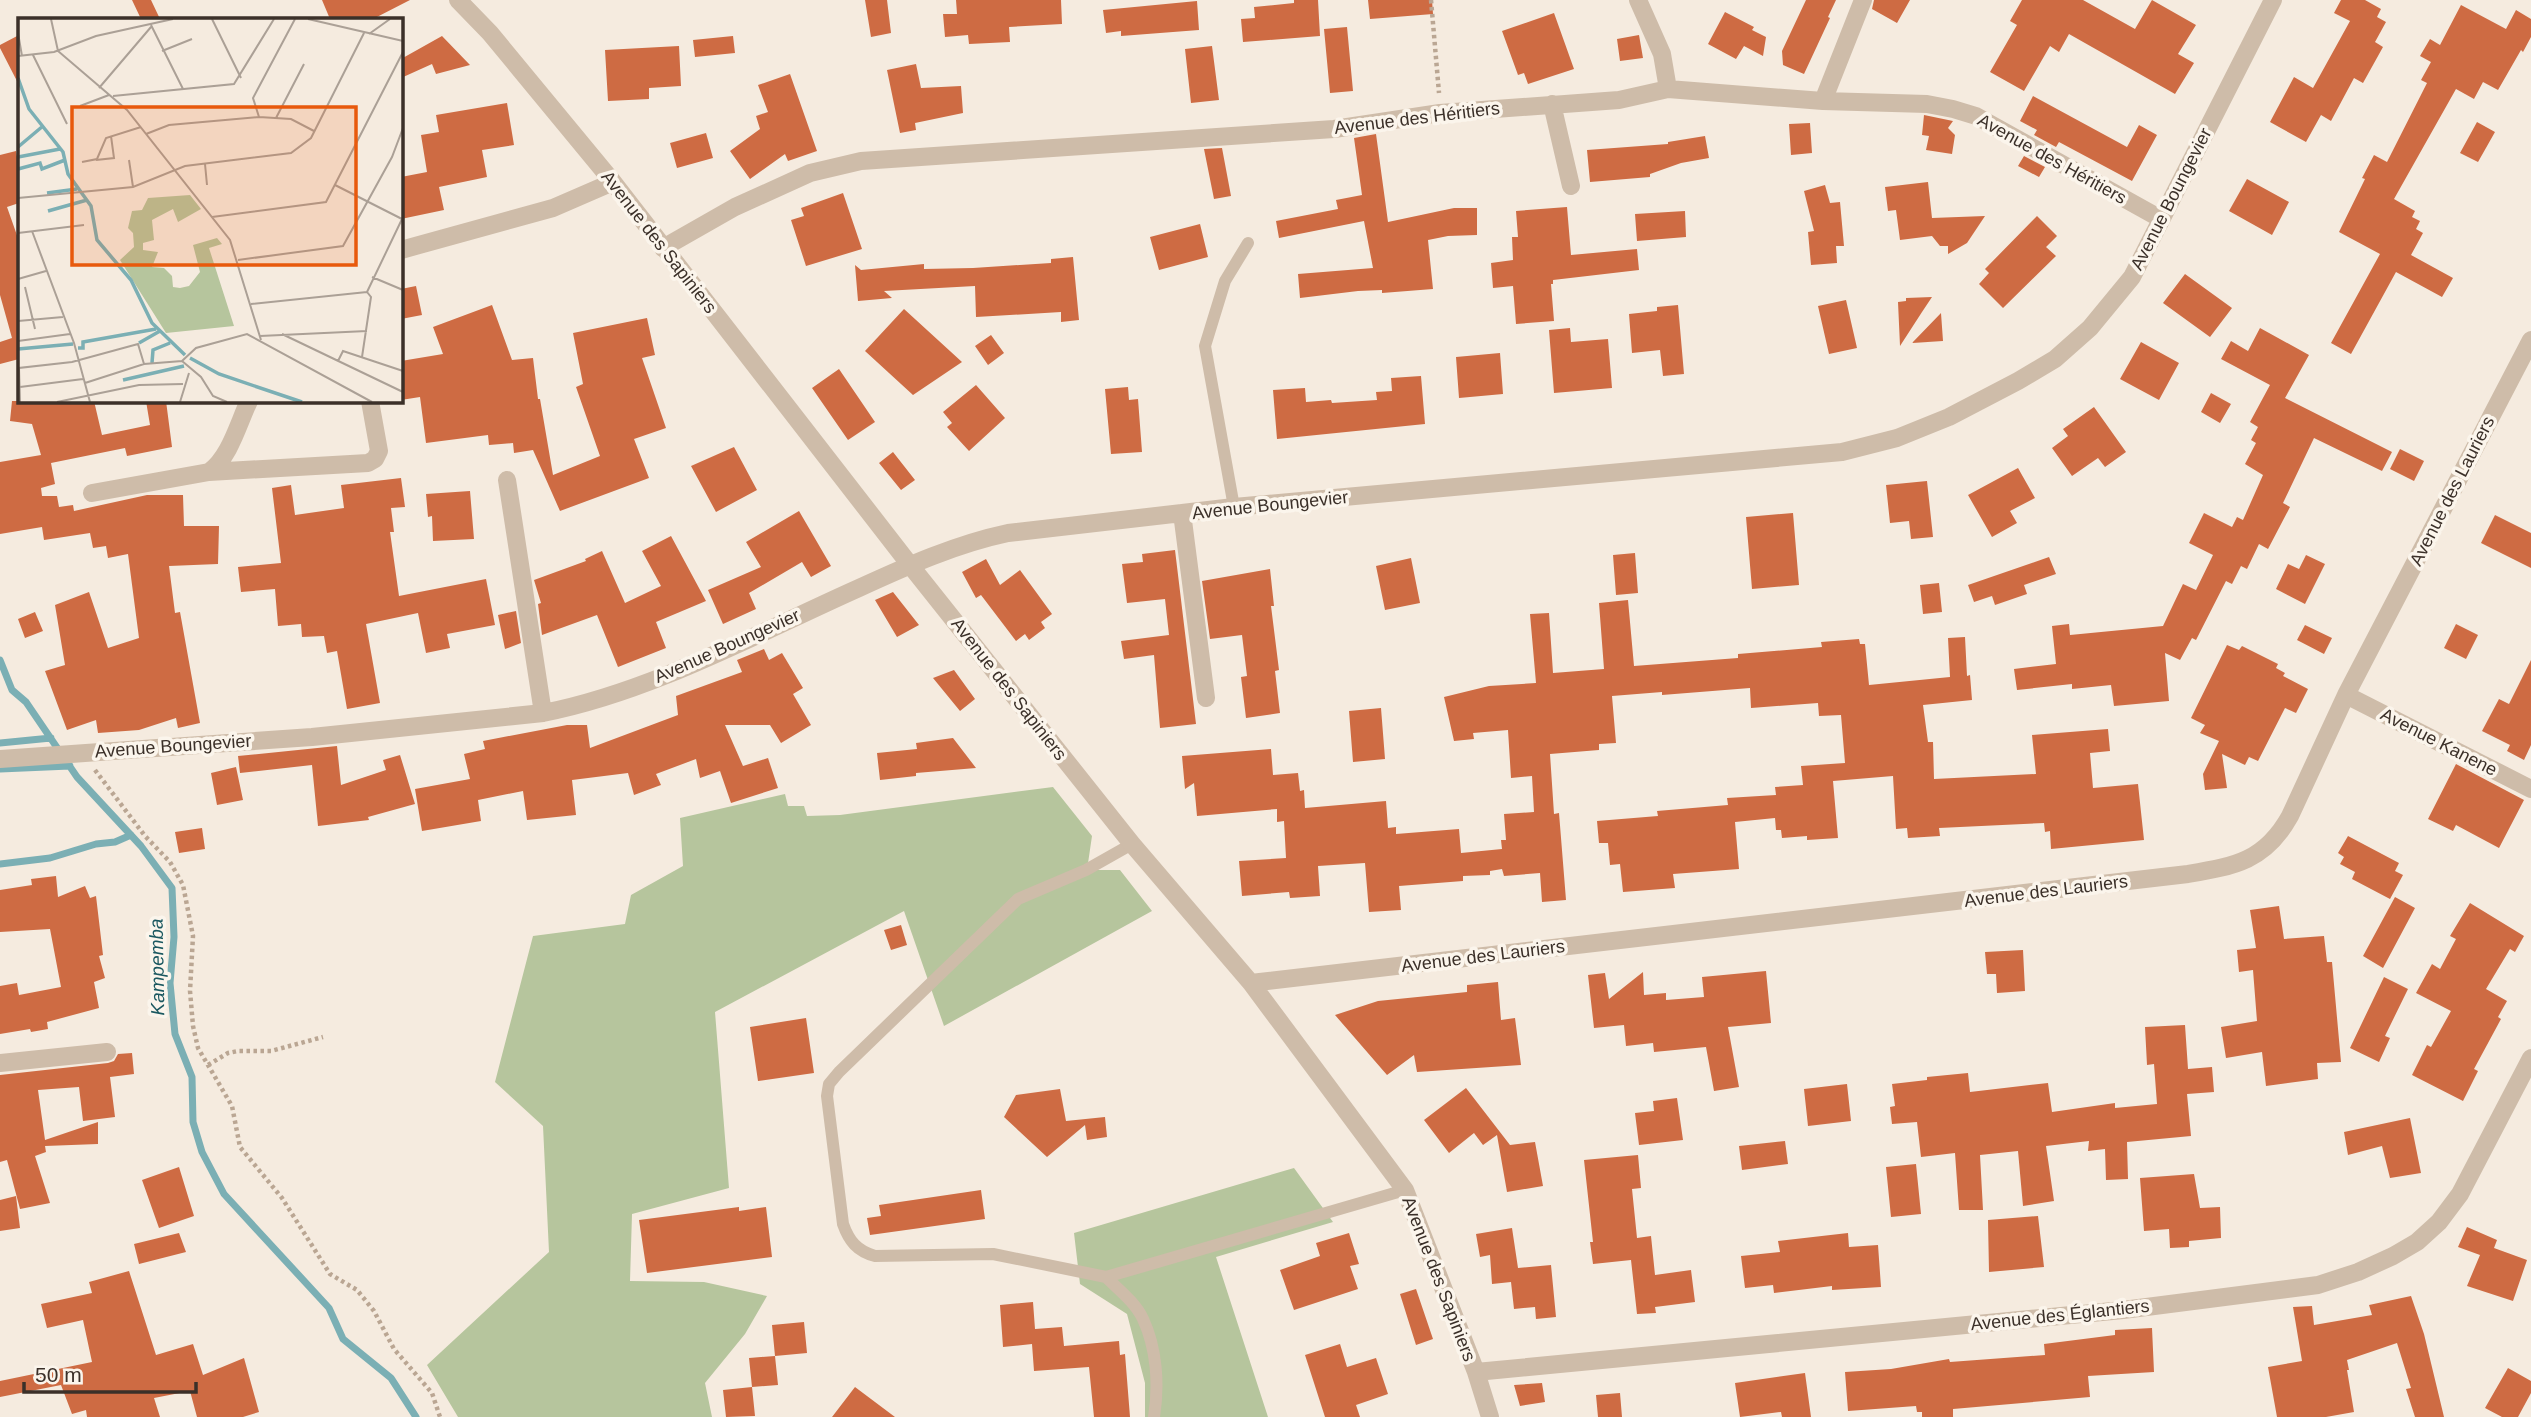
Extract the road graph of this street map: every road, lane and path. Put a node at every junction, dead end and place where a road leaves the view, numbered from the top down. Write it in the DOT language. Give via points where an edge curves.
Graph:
graph roads {
  1 [pos="458,0"];
  2 [pos="1431,0"];
  3 [pos="1638,0"];
  4 [pos="1863,0"];
  5 [pos="2273,0"];
  6 [pos="1668,89"];
  7 [pos="1823,101"];
  8 [pos="1552,104"];
  9 [pos="1440,113"];
  10 [pos="613,182"];
  11 [pos="1571,186"];
  12 [pos="2161,219"];
  13 [pos="1248,243"];
  14 [pos="663,248"];
  15 [pos="402,250"];
  16 [pos="2531,340"];
  17 [pos="249,402"];
  18 [pos="370,402"];
  19 [pos="209,472"];
  20 [pos="507,480"];
  21 [pos="92,493"];
  22 [pos="1234,507"];
  23 [pos="1182,513"];
  24 [pos="911,565"];
  25 [pos="2347,695"];
  26 [pos="1206,698"];
  27 [pos="543,713"];
  28 [pos="80,752"];
  29 [pos="0,759"];
  30 [pos="2531,789"];
  31 [pos="1132,844"];
  32 [pos="1251,983"];
  33 [pos="323,1037"];
  34 [pos="107,1052"];
  35 [pos="2531,1058"];
  36 [pos="0,1063"];
  37 [pos="208,1065"];
  38 [pos="1405,1191"];
  39 [pos="1106,1278"];
  40 [pos="1475,1372"];
  41 [pos="440,1417"];
  42 [pos="1154,1417"];
  43 [pos="1490,1417"];
  1 -- 10 [label="street, Avenue des Sapiniers"];
  2 -- 9 [label="path"];
  3 -- 6 [label="street" via="1662,54"];
  4 -- 7 [label="street"];
  5 -- 12 [label="street, Avenue Boungevier"];
  6 -- 7 [label="street, Avenue des Héritiers"];
  6 -- 8 [label="street, Avenue des Héritiers" via="1619,100"];
  7 -- 12 [label="street, Avenue des Héritiers" via="1927,104 1976,116"];
  8 -- 9 [label="street, Avenue des Héritiers"];
  8 -- 11 [label="street"];
  9 -- 14 [label="street, Avenue des Héritiers" via="1322,130 861,161 810,173 735,207"];
  10 -- 14 [label="street, Avenue des Sapiniers"];
  10 -- 15 [label="street" via="553,208"];
  12 -- 22 [label="street, Avenue Boungevier" via="2132,277 2090,328 2055,359 1949,417 1897,438 1842,452"];
  13 -- 22 [label="lane" via="1225,281 1205,346"];
  14 -- 24 [label="street, Avenue des Sapiniers"];
  16 -- 25 [label="street, Avenue des Lauriers"];
  17 -- 19 [label="street" via="226,453"];
  18 -- 19 [label="street" via="379,451 368,463"];
  19 -- 21 [label="street"];
  20 -- 27 [label="street"];
  22 -- 23 [label="street, Avenue Boungevier"];
  23 -- 24 [label="street, Avenue Boungevier" via="1008,533"];
  23 -- 26 [label="street"];
  24 -- 27 [label="street, Avenue Boungevier" via="674,671"];
  24 -- 31 [label="street, Avenue des Sapiniers"];
  25 -- 30 [label="street, Avenue Kanene"];
  25 -- 32 [label="street, Avenue des Lauriers" via="2280,834 2240,864 2188,874"];
  27 -- 28 [label="street, Avenue Boungevier" via="312,737"];
  28 -- 29 [label="street, Avenue Boungevier"];
  28 -- 37 [label="path" via="170,862 183,885 193,936 193,1026"];
  31 -- 32 [label="street, Avenue des Sapiniers"];
  31 -- 39 [label="lane" via="1018,900 839,1072 829,1084 827,1096 844,1224 863,1252 875,1256 993,1254"];
  32 -- 38 [label="street, Avenue des Sapiniers"];
  33 -- 37 [label="path" via="271,1051 228,1053"];
  34 -- 36 [label="street"];
  35 -- 40 [label="street, Avenue des Églantiers" via="2460,1194 2439,1222 2393,1256 2318,1285 2123,1310"];
  37 -- 41 [label="path" via="232,1106 240,1147 282,1198 330,1274 357,1290 374,1311 394,1349 432,1393"];
  38 -- 39 [label="lane"];
  38 -- 40 [label="street, Avenue des Sapiniers"];
  39 -- 42 [label="lane" via="1142,1317 1156,1372"];
  40 -- 43 [label="street, Avenue des Sapiniers"];
}
